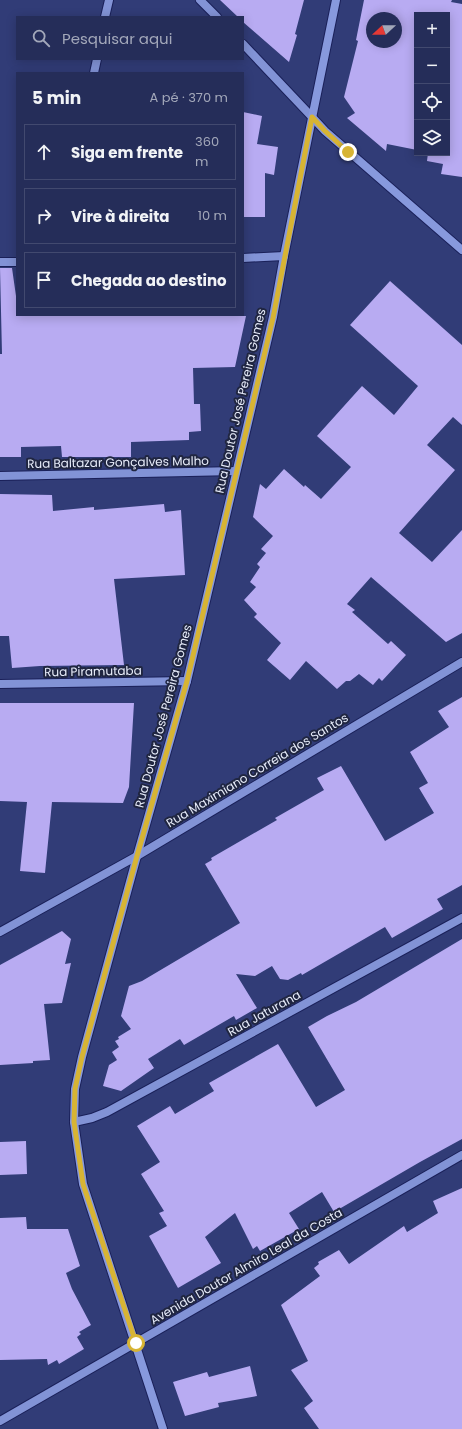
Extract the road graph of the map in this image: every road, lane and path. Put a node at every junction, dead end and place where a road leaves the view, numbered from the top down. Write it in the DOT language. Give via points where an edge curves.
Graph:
graph roads {
  1 [pos="108,0"];
  2 [pos="200,0"];
  3 [pos="336,0"];
  4 [pos="105,16"];
  5 [pos="216,16"];
  6 [pos="244,45"];
  7 [pos="97,60"];
  8 [pos="94,72"];
  9 [pos="312,117"];
  10 [pos="462,250"];
  11 [pos="284,256"];
  12 [pos="244,258"];
  13 [pos="0,262"];
  14 [pos="16,262"];
  15 [pos="236,470"];
  16 [pos="0,476"];
  17 [pos="462,662"];
  18 [pos="187,681"];
  19 [pos="0,684"];
  20 [pos="137,856"];
  21 [pos="462,918"];
  22 [pos="0,932"];
  23 [pos="74,1122"];
  24 [pos="462,1155"];
  25 [pos="136,1343"];
  26 [pos="0,1422"];
  27 [pos="163,1429"];
  1 -- 4 [label="street"];
  2 -- 5 [label="street"];
  3 -- 9 [label="main road, Rua Doutor José Pereira Gomes"];
  6 -- 9 [label="street"];
  7 -- 8 [label="street"];
  9 -- 10 [label="main road"];
  9 -- 11 [label="main road, Rua Doutor José Pereira Gomes"];
  11 -- 12 [label="street"];
  11 -- 15 [label="main road, Rua Doutor José Pereira Gomes" via="273,318"];
  13 -- 14 [label="street"];
  15 -- 16 [label="street, Rua Baltazar Gonçalves Malho"];
  15 -- 18 [label="main road, Rua Doutor José Pereira Gomes"];
  17 -- 20 [label="street, Rua Maximiano Correia dos Santos"];
  18 -- 19 [label="street, Rua Piramutaba"];
  18 -- 20 [label="main road, Rua Doutor José Pereira Gomes"];
  20 -- 22 [label="street, Rua Maximiano Correia dos Santos"];
  20 -- 23 [label="main road, Rua Doutor José Pereira Gomes" via="82,1057 75,1089"];
  21 -- 23 [label="street, Rua Jaturana" via="107,1112"];
  23 -- 25 [label="main road, Rua Doutor José Pereira Gomes" via="83,1184"];
  24 -- 25 [label="street, Avenida Doutor Almiro Leal da Costa"];
  25 -- 26 [label="street, Avenida Doutor Almiro Leal da Costa"];
  25 -- 27 [label="main road, Rua Doutor José Pereira Gomes"];
}
